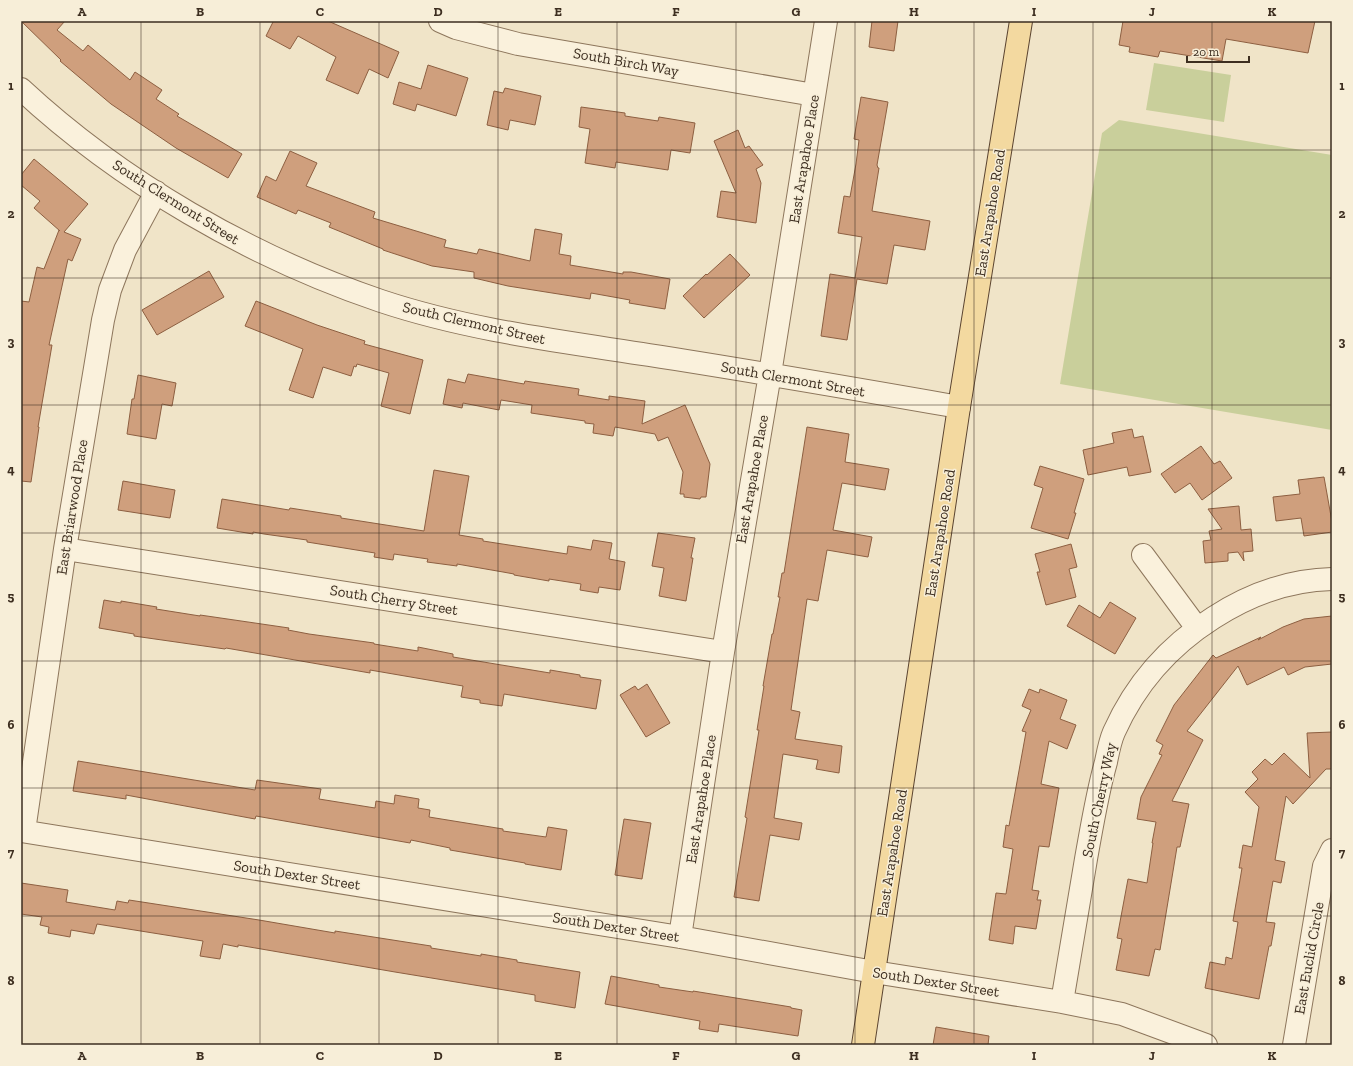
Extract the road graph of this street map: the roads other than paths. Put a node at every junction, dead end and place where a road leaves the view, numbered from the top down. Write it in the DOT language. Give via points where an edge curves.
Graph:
graph roads {
  1 [pos="440,21"];
  2 [pos="826,21"];
  3 [pos="1021,21"];
  4 [pos="21,89"];
  5 [pos="814,95"];
  6 [pos="156,192"];
  7 [pos="770,374"];
  8 [pos="959,407"];
  9 [pos="65,549"];
  10 [pos="1143,555"];
  11 [pos="1332,579"];
  12 [pos="1197,628"];
  13 [pos="723,652"];
  14 [pos="22,831"];
  15 [pos="1332,850"];
  16 [pos="680,937"];
  17 [pos="874,972"];
  18 [pos="1062,1002"];
  19 [pos="863,1045"];
  20 [pos="1206,1045"];
  21 [pos="1294,1045"];
  1 -- 5 [label="street, South Birch Way" via="456,28 518,44"];
  2 -- 5 [label="street, East Arapahoe Place"];
  3 -- 8 [label="main road, East Arapahoe Road"];
  4 -- 6 [label="street, South Clermont Street" via="48,114 103,156"];
  5 -- 7 [label="street, East Arapahoe Place"];
  6 -- 7 [label="street, South Clermont Street" via="237,240 299,270 382,301 450,321 520,335"];
  6 -- 9 [label="street, East Briarwood Place" via="125,250 110,290"];
  7 -- 8 [label="street, South Clermont Street"];
  7 -- 13 [label="street, East Arapahoe Place"];
  8 -- 17 [label="main road, East Arapahoe Road"];
  9 -- 13 [label="street, South Cherry Street"];
  9 -- 14 [label="street, East Briarwood Place"];
  10 -- 12 [label="street"];
  11 -- 12 [label="street, South Cherry Way" via="1310,580 1271,589 1230,607"];
  12 -- 18 [label="street, South Cherry Way" via="1155,666 1142,682 1130,699 1113,734 1097,793"];
  13 -- 16 [label="street, East Arapahoe Place"];
  14 -- 16 [label="street, South Dexter Street"];
  15 -- 21 [label="street, East Euclid Circle" via="1324,866"];
  16 -- 17 [label="street, South Dexter Street"];
  17 -- 18 [label="street, South Dexter Street"];
  17 -- 19 [label="main road, East Arapahoe Road"];
  18 -- 20 [label="street, South Dexter Street" via="1122,1014"];
}
